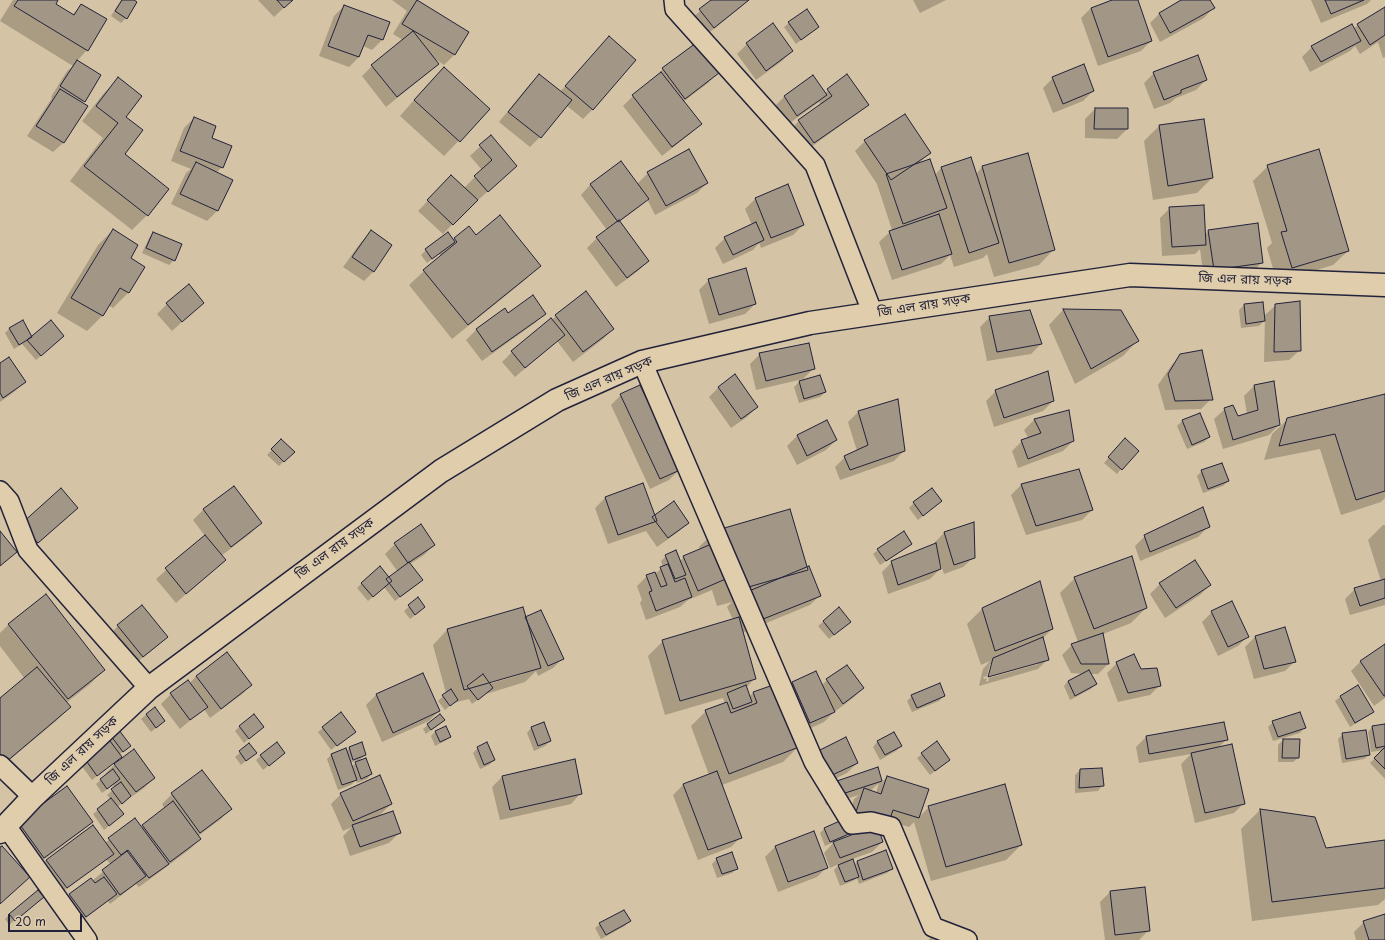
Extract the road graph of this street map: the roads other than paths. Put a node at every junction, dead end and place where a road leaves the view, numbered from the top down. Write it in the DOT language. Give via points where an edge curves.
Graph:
graph roads {
  1 [pos="674,0"];
  2 [pos="1385,285"];
  3 [pos="873,314"];
  4 [pos="642,362"];
  5 [pos="0,491"];
  6 [pos="149,688"];
  7 [pos="0,765"];
  8 [pos="33,797"];
  9 [pos="3,829"];
  10 [pos="88,940"];
  11 [pos="967,940"];
  1 -- 3 [label="street" via="676,9 815,165"];
  2 -- 3 [label="main road, জি এল রায় সড়ক" via="1130,275"];
  3 -- 4 [label="main road, জি এল রায় সড়ক" via="810,323"];
  4 -- 6 [label="main road, জি এল রায় সড়ক" via="557,400 441,472"];
  4 -- 11 [label="street" via="814,762 852,824 871,822 891,827 933,927"];
  5 -- 6 [label="street" via="9,501 28,550"];
  6 -- 8 [label="main road, জি এল রায় সড়ক"];
  7 -- 8 [label="street"];
  8 -- 9 [label="main road, জি এল রায় সড়ক"];
  9 -- 10 [label="street"];
}
